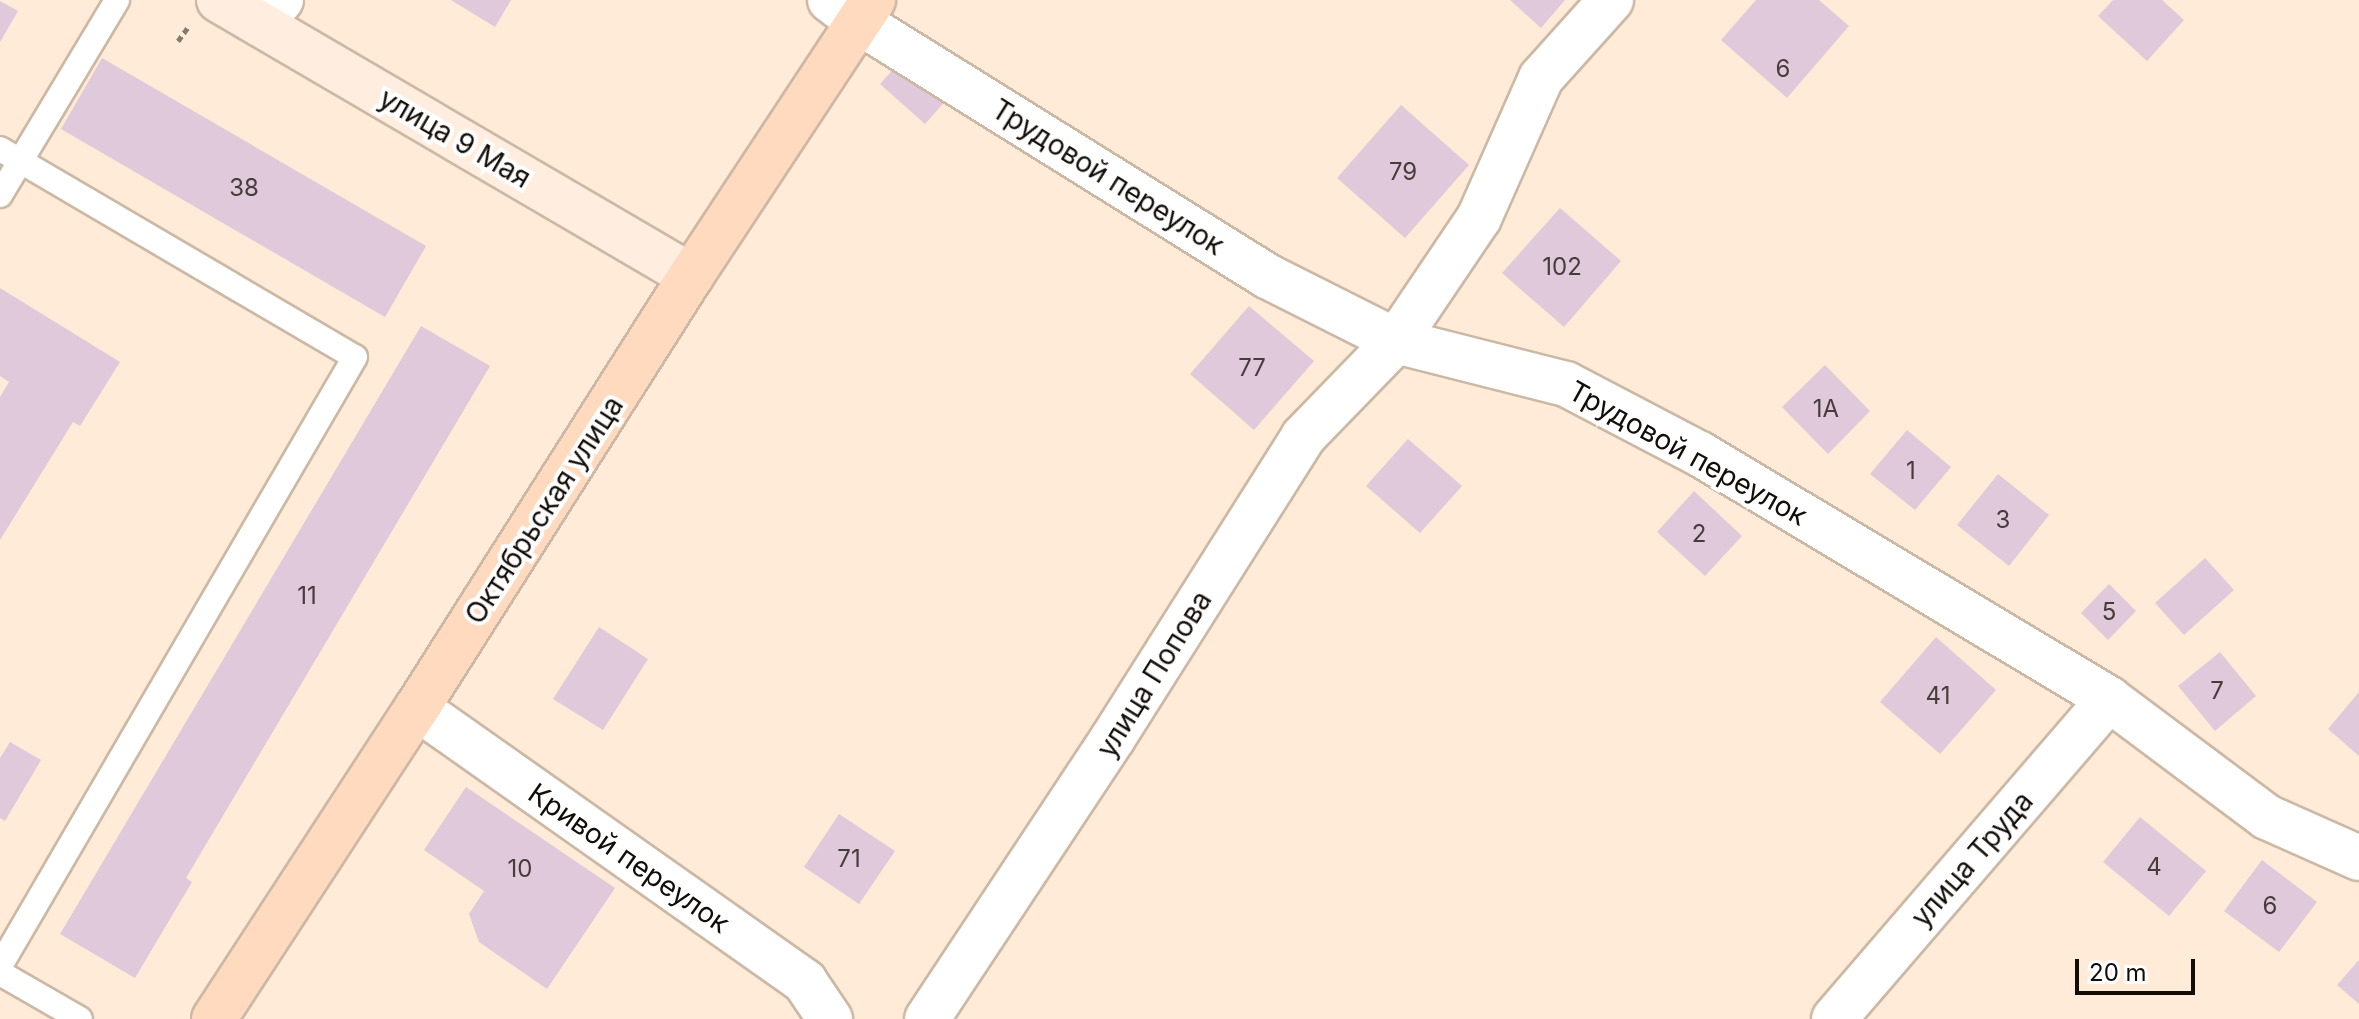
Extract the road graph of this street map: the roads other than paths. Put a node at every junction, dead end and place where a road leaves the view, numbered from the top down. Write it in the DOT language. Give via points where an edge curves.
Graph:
graph roads {
  1 [pos="117,0"];
  2 [pos="219,0"];
  3 [pos="1611,0"];
  4 [pos="854,7"];
  5 [pos="270,12"];
  6 [pos="10,155"];
  7 [pos="0,195"];
  8 [pos="691,276"];
  9 [pos="1396,341"];
  10 [pos="2109,699"];
  11 [pos="417,708"];
  12 [pos="2359,858"];
  13 [pos="0,966"];
  14 [pos="0,973"];
  15 [pos="80,1019"];
  16 [pos="214,1019"];
  17 [pos="830,1019"];
  18 [pos="927,1019"];
  19 [pos="1834,1019"];
  1 -- 6 [label="lane"];
  2 -- 5 [label="main road, улица 9 Мая"];
  3 -- 9 [label="street, улица Попова" via="1541,78 1479,218"];
  4 -- 8 [label="main road, Октябрьская улица"];
  4 -- 9 [label="street, Трудовой переулок" via="1267,276"];
  5 -- 8 [label="main road, улица 9 Мая"];
  6 -- 7 [label="lane"];
  6 -- 13 [label="lane" via="355,357"];
  8 -- 11 [label="main road, Октябрьская улица"];
  9 -- 10 [label="street, Трудовой переулок" via="1566,384 1700,454"];
  9 -- 18 [label="street, улица Попова" via="1303,437"];
  10 -- 12 [label="street, Трудовой переулок" via="2267,817"];
  10 -- 19 [label="street, улица Труда"];
  11 -- 16 [label="main road, Октябрьская улица"];
  11 -- 17 [label="street, Кривой переулок" via="805,982"];
  14 -- 15 [label="lane"];
}
